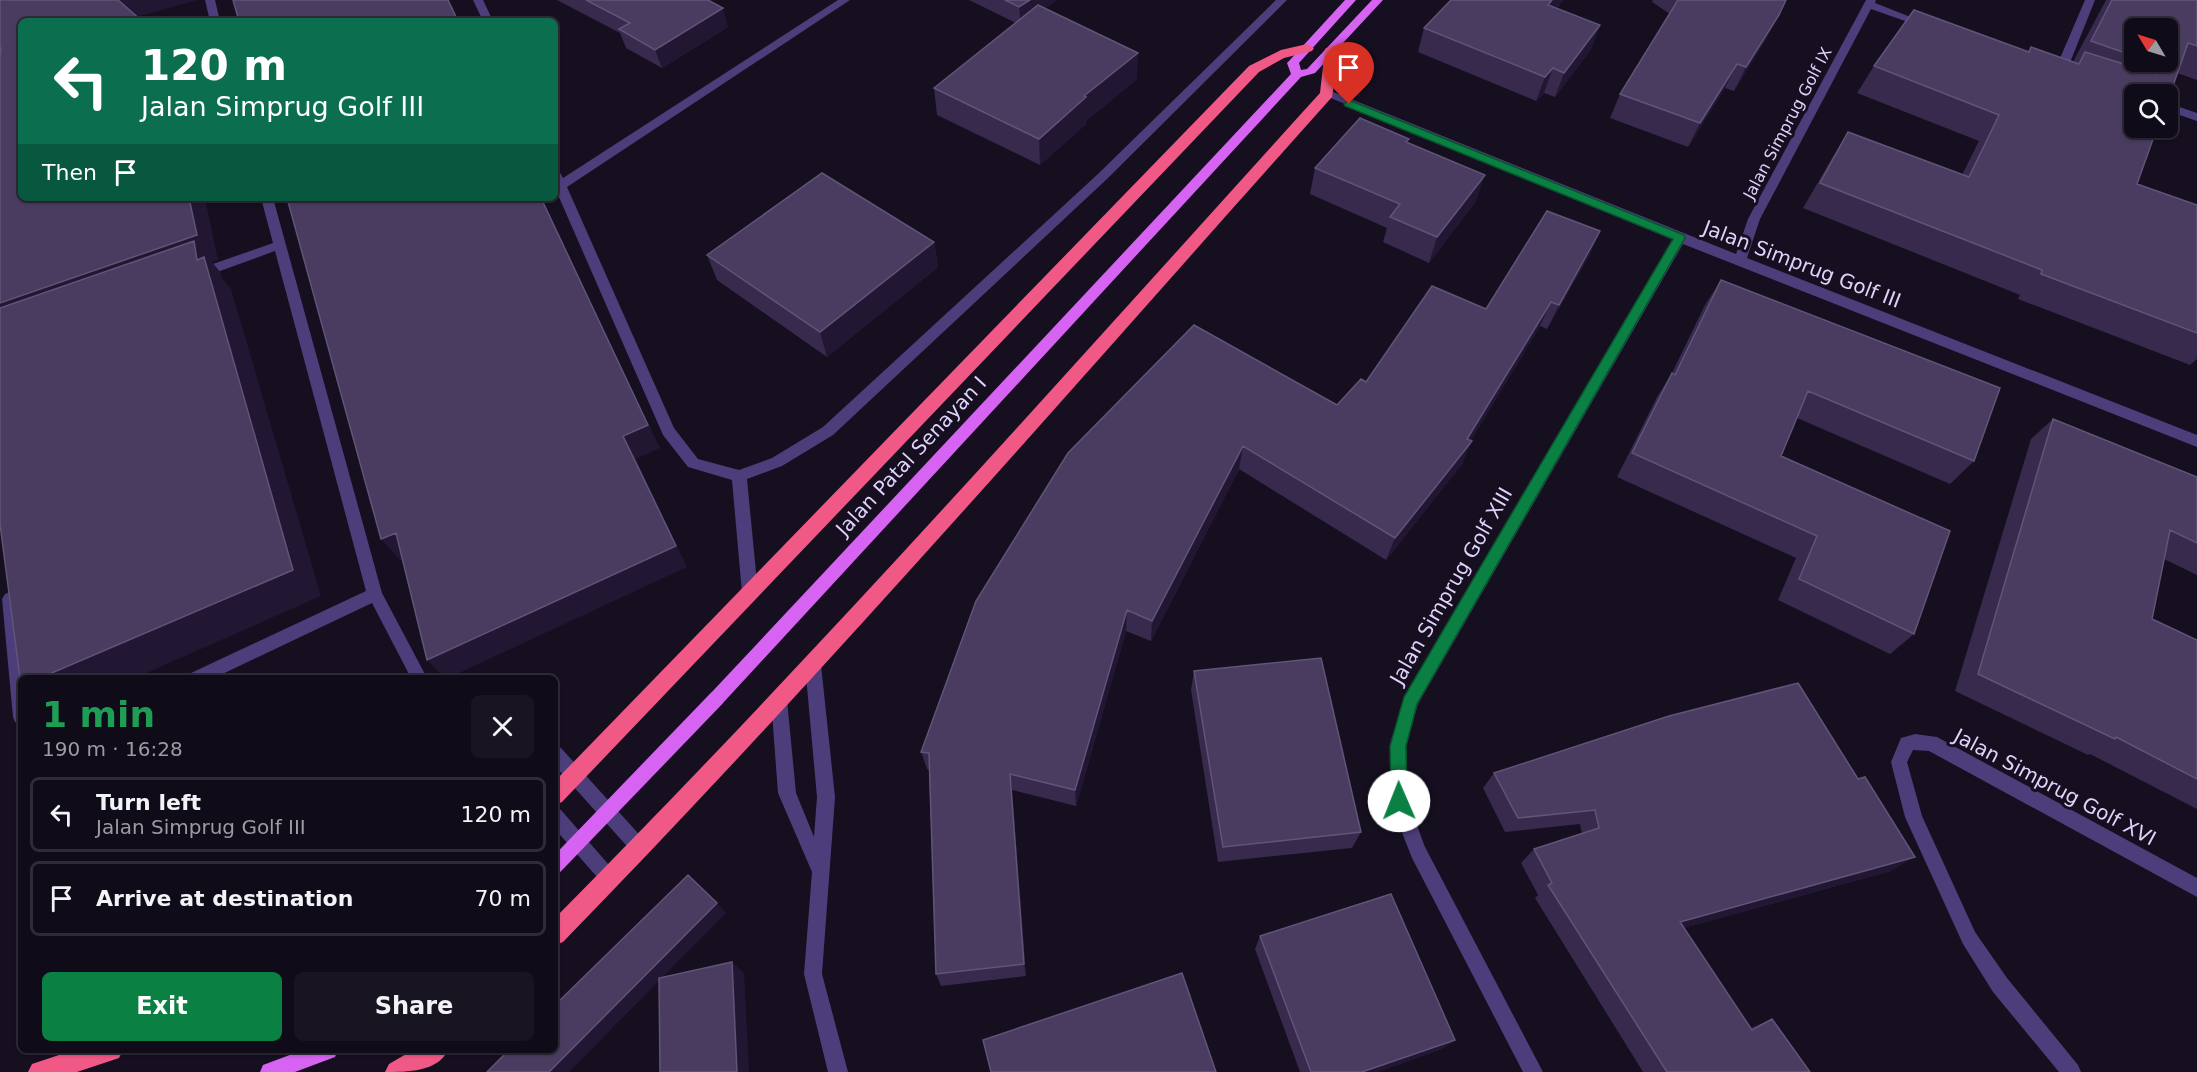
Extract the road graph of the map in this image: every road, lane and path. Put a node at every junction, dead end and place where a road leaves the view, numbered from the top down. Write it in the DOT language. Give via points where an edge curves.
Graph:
graph roads {
  1 [pos="210,0"];
  2 [pos="478,0"];
  3 [pos="844,0"];
  4 [pos="1282,0"];
  5 [pos="1350,0"];
  6 [pos="1378,0"];
  7 [pos="2090,0"];
  8 [pos="1870,3"];
  9 [pos="214,18"];
  10 [pos="487,18"];
  11 [pos="1936,28"];
  12 [pos="1307,48"];
  13 [pos="1332,49"];
  14 [pos="2060,70"];
  15 [pos="1297,75"];
  16 [pos="1327,94"];
  17 [pos="2178,110"];
  18 [pos="2197,117"];
  19 [pos="558,180"];
  20 [pos="268,201"];
  21 [pos="1680,238"];
  22 [pos="280,246"];
  23 [pos="1740,260"];
  24 [pos="191,277"];
  25 [pos="2197,441"];
  26 [pos="739,476"];
  27 [pos="9,585"];
  28 [pos="750,593"];
  29 [pos="375,594"];
  30 [pos="813,665"];
  31 [pos="203,675"];
  32 [pos="416,675"];
  33 [pos="18,684"];
  34 [pos="779,700"];
  35 [pos="558,757"];
  36 [pos="574,775"];
  37 [pos="558,792"];
  38 [pos="558,819"];
  39 [pos="640,848"];
  40 [pos="558,863"];
  41 [pos="821,874"];
  42 [pos="610,879"];
  43 [pos="2197,888"];
  44 [pos="558,931"];
  45 [pos="101,1053"];
  46 [pos="320,1053"];
  47 [pos="431,1053"];
  48 [pos="40,1072"];
  49 [pos="270,1072"];
  50 [pos="397,1072"];
  51 [pos="838,1072"];
  52 [pos="1533,1072"];
  53 [pos="2071,1072"];
  1 -- 9 [label="street"];
  2 -- 10 [label="street"];
  3 -- 19 [label="street"];
  4 -- 26 [label="street" via="1103,176 828,431 777,462"];
  5 -- 12 [label="main road, Jalan Patal Senayan I"];
  6 -- 13 [label="main road, Jalan Patal Senayan I"];
  7 -- 14 [label="street"];
  8 -- 11 [label="street, Jalan Simprug Golf IX"];
  8 -- 23 [label="street, Jalan Simprug Golf IX" via="1754,219"];
  12 -- 15 [label="main road, Jalan Patal Senayan I" via="1293,63"];
  12 -- 28 [label="highway" via="1282,53 1254,69"];
  13 -- 15 [label="main road, Jalan Patal Senayan I" via="1311,71"];
  13 -- 16 [label="highway"];
  15 -- 40 [label="main road, Jalan Patal Senayan I, bridge"];
  16 -- 21 [label="street, Jalan Simprug Golf III"];
  16 -- 30 [label="highway"];
  17 -- 18 [label="street"];
  19 -- 26 [label="street" via="668,430 693,463"];
  20 -- 22 [label="street"];
  21 -- 23 [label="street, Jalan Simprug Golf III"];
  21 -- 52 [label="street, Jalan Simprug Golf XIII" via="1410,702 1398,746 1399,801 1418,852"];
  22 -- 24 [label="street"];
  22 -- 29 [label="street"];
  23 -- 25 [label="street, Jalan Simprug Golf III"];
  26 -- 28 [label="street"];
  27 -- 33 [label="street"];
  28 -- 36 [label="highway"];
  29 -- 31 [label="street"];
  29 -- 32 [label="street"];
  30 -- 34 [label="highway"];
  30 -- 41 [label="street" via="826,797"];
  34 -- 39 [label="highway"];
  34 -- 41 [label="street" via="787,793"];
  35 -- 36 [label="street"];
  36 -- 37 [label="highway"];
  36 -- 39 [label="street"];
  38 -- 42 [label="street"];
  39 -- 42 [label="highway"];
  41 -- 51 [label="street" via="813,974"];
  42 -- 44 [label="highway"];
  43 -- 53 [label="street, Jalan Simprug Golf XVI" via="1931,743 1907,744 1899,762 1914,817 1969,938 2000,985"];
  45 -- 48 [label="highway"];
  46 -- 49 [label="main road"];
  47 -- 50 [label="highway"];
}
